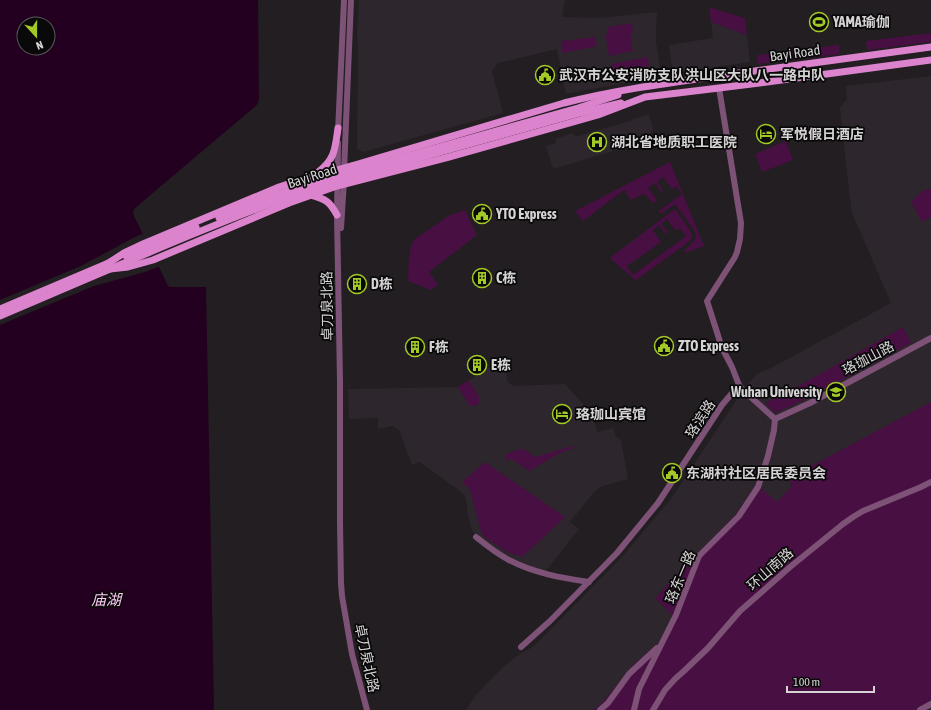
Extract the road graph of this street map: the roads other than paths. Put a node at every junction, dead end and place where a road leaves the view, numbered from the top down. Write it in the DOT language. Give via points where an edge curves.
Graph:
graph roads {
  1 [pos="344,0"];
  2 [pos="352,0"];
  3 [pos="931,47"];
  4 [pos="931,60"];
  5 [pos="639,88"];
  6 [pos="719,88"];
  7 [pos="645,97"];
  8 [pos="579,111"];
  9 [pos="338,128"];
  10 [pos="444,138"];
  11 [pos="449,157"];
  12 [pos="341,169"];
  13 [pos="314,176"];
  14 [pos="341,185"];
  15 [pos="311,195"];
  16 [pos="337,215"];
  17 [pos="109,266"];
  18 [pos="0,309"];
  19 [pos="0,316"];
  20 [pos="931,338"];
  21 [pos="739,385"];
  22 [pos="775,419"];
  23 [pos="931,482"];
  24 [pos="476,537"];
  25 [pos="589,582"];
  26 [pos="345,611"];
  27 [pos="662,645"];
  28 [pos="521,648"];
  29 [pos="931,704"];
  30 [pos="367,710"];
  31 [pos="600,710"];
  32 [pos="634,710"];
  33 [pos="653,710"];
  34 [pos="920,710"];
  1 -- 9 [label="street, 卓刀泉北路"];
  2 -- 12 [label="street, 卓刀泉北路"];
  3 -- 5 [label="main road, Bayi Road"];
  4 -- 6 [label="main road, Bayi Road"];
  5 -- 8 [label="main road, Bayi Road"];
  5 -- 10 [label="main road, Bayi Road" via="577,100"];
  6 -- 7 [label="main road, Bayi Road"];
  6 -- 21 [label="street" via="742,228 735,257 707,301 722,348"];
  7 -- 8 [label="main road, Bayi Road"];
  7 -- 11 [label="main road, Bayi Road" via="598,115"];
  8 -- 17 [label="main road, Bayi Road" via="291,189 212,220"];
  9 -- 12 [label="street, 卓刀泉北路"];
  9 -- 13 [label="main road" via="331,160"];
  10 -- 11 [label="main road"];
  10 -- 12 [label="main road, Bayi Road"];
  11 -- 14 [label="main road, Bayi Road"];
  12 -- 13 [label="main road, Bayi Road"];
  12 -- 14 [label="street, 卓刀泉北路"];
  13 -- 17 [label="main road, Bayi Road" via="279,187 143,244 124,253"];
  14 -- 15 [label="main road, Bayi Road"];
  14 -- 16 [label="street, 卓刀泉北路"];
  14 -- 26 [label="street, 卓刀泉北路"];
  15 -- 16 [label="main road" via="329,202"];
  15 -- 17 [label="main road, Bayi Road" via="153,260 128,267"];
  16 -- 26 [label="street, 卓刀泉北路" via="340,559"];
  17 -- 18 [label="main road, Bayi Road"];
  17 -- 19 [label="main road, Bayi Road"];
  20 -- 22 [label="street, 珞珈山路"];
  21 -- 22 [label="street"];
  21 -- 25 [label="street, 珞滨路" via="722,405 658,503 617,553"];
  22 -- 27 [label="street, 珞东一路" via="768,456 758,487 739,516 699,556"];
  23 -- 33 [label="street, 环山南路" via="863,511 842,524 740,611 705,651 674,679"];
  24 -- 25 [label="street" via="520,565 548,574"];
  25 -- 28 [label="street, 珞滨路"];
  26 -- 30 [label="street, 卓刀泉北路" via="352,654"];
  27 -- 31 [label="street" via="629,674"];
  27 -- 32 [label="street, 珞东一路" via="640,689"];
  29 -- 34 [label="street"];
}
